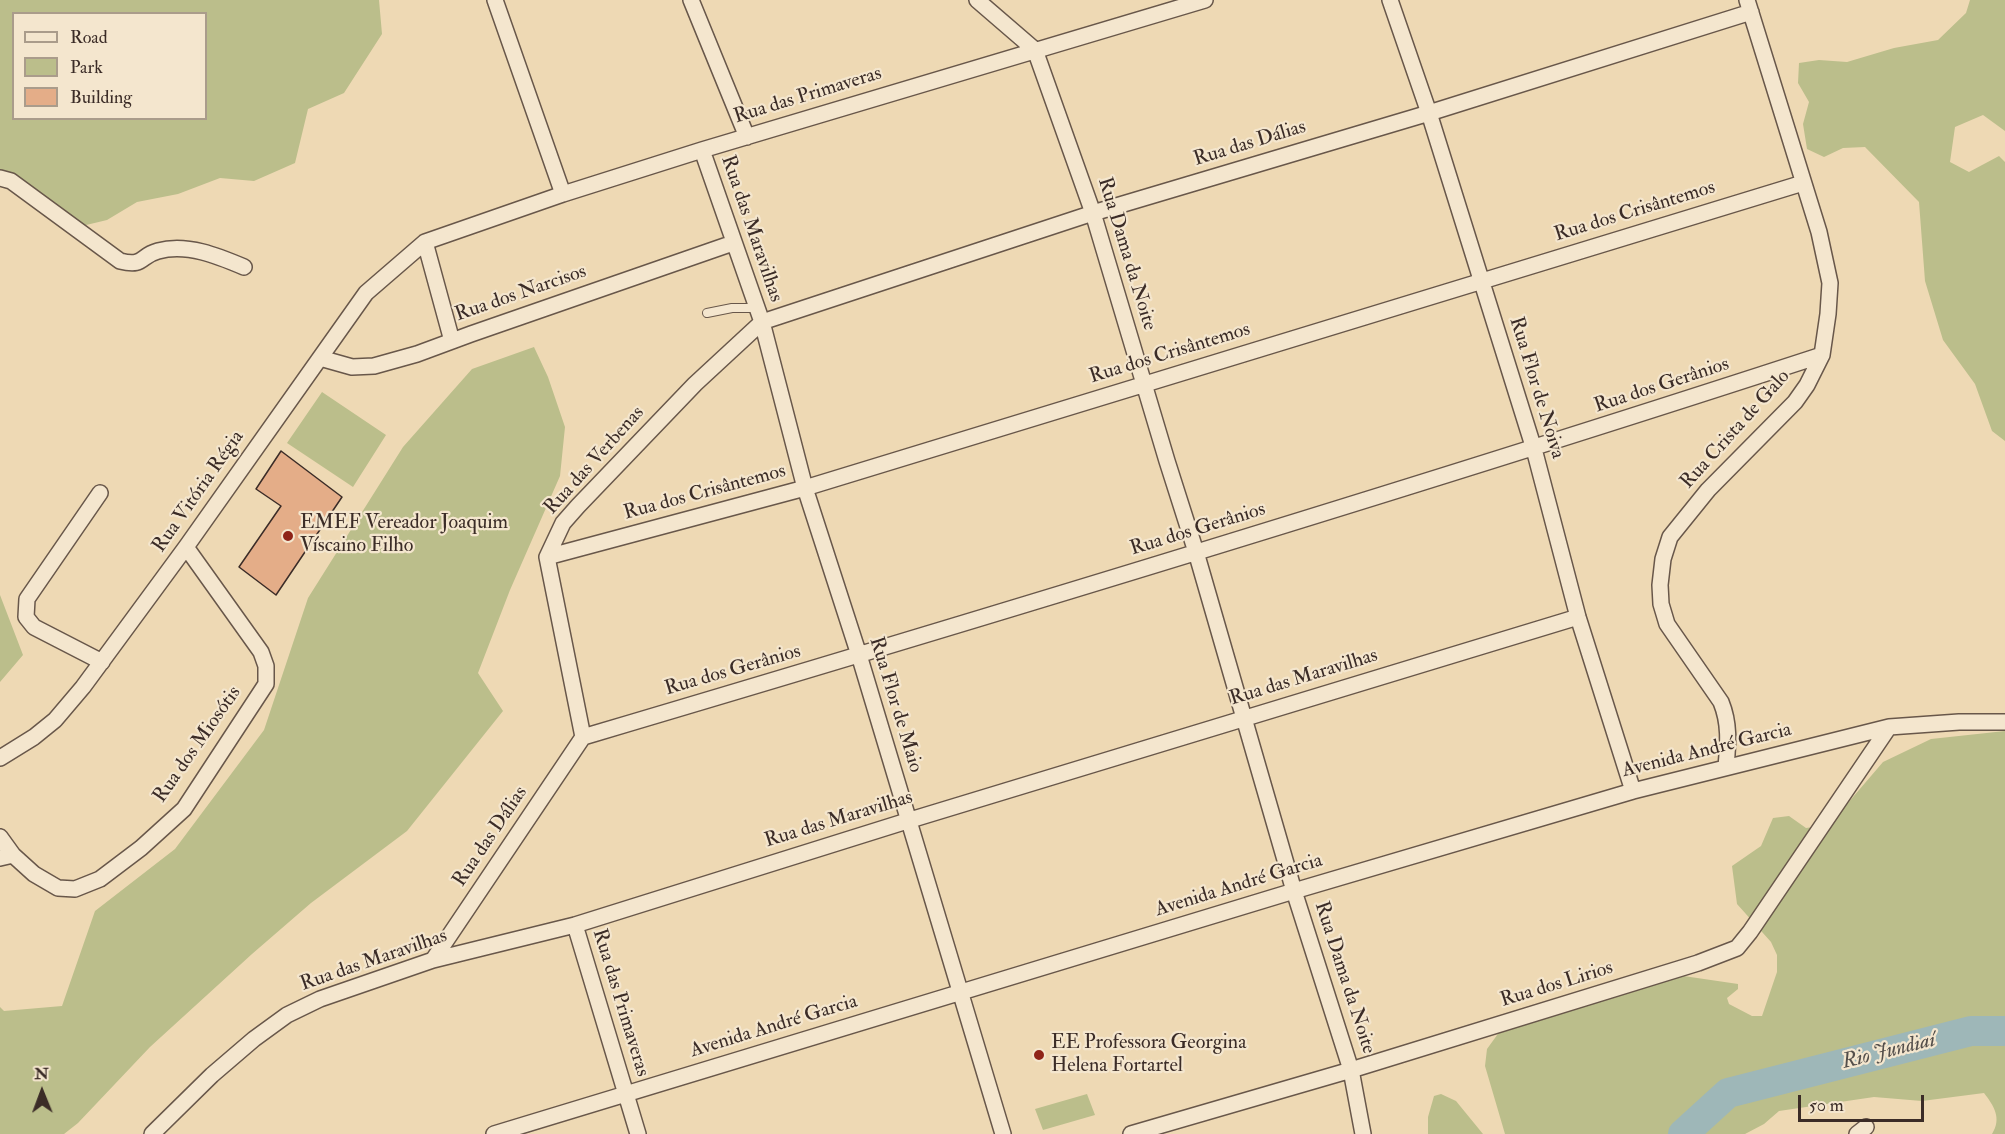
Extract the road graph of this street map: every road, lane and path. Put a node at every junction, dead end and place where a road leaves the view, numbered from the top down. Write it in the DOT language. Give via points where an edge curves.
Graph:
graph roads {
  1 [pos="495,0"];
  2 [pos="690,0"];
  3 [pos="977,0"];
  4 [pos="1205,0"];
  5 [pos="1390,0"];
  6 [pos="1749,6"];
  7 [pos="1035,50"];
  8 [pos="1429,113"];
  9 [pos="747,136"];
  10 [pos="702,150"];
  11 [pos="0,178"];
  12 [pos="1803,183"];
  13 [pos="563,194"];
  14 [pos="1093,213"];
  15 [pos="425,242"];
  16 [pos="734,243"];
  17 [pos="244,267"];
  18 [pos="1481,281"];
  19 [pos="707,313"];
  20 [pos="759,315"];
  21 [pos="452,341"];
  22 [pos="1822,355"];
  23 [pos="320,358"];
  24 [pos="1144,383"];
  25 [pos="1534,449"];
  26 [pos="805,488"];
  27 [pos="100,494"];
  28 [pos="186,547"];
  29 [pos="1196,552"];
  30 [pos="548,557"];
  31 [pos="1578,617"];
  32 [pos="859,655"];
  33 [pos="102,662"];
  34 [pos="1244,718"];
  35 [pos="2005,722"];
  36 [pos="1889,727"];
  37 [pos="583,737"];
  38 [pos="0,758"];
  39 [pos="1726,767"];
  40 [pos="1633,791"];
  41 [pos="908,821"];
  42 [pos="0,837"];
  43 [pos="6,856"];
  44 [pos="1294,891"];
  45 [pos="575,925"];
  46 [pos="434,960"];
  47 [pos="962,993"];
  48 [pos="1351,1070"];
  49 [pos="626,1093"];
  50 [pos="152,1134"];
  51 [pos="494,1134"];
  52 [pos="638,1134"];
  53 [pos="1004,1134"];
  54 [pos="1131,1134"];
  55 [pos="1363,1134"];
  1 -- 13 [label="street"];
  2 -- 9 [label="street"];
  3 -- 7 [label="street, Rua Dama da Noite"];
  4 -- 7 [label="street, Rua das Primaveras"];
  5 -- 8 [label="street, Rua Flor de Noiva"];
  6 -- 8 [label="street, Rua das Dálias"];
  6 -- 12 [label="street, Rua Crista de Galo"];
  7 -- 9 [label="street, Rua das Primaveras"];
  7 -- 14 [label="street, Rua Dama da Noite"];
  8 -- 14 [label="street, Rua das Dálias"];
  8 -- 18 [label="street, Rua Flor de Noiva"];
  9 -- 10 [label="street, Rua das Primaveras"];
  10 -- 13 [label="street, Rua das Primaveras"];
  10 -- 16 [label="street, Rua das Maravilhas"];
  11 -- 17 [label="street" via="10,181 120,261 135,263 157,251 189,250"];
  12 -- 18 [label="street, Rua dos Crisântemos"];
  12 -- 22 [label="street, Rua Crista de Galo" via="1830,283"];
  13 -- 15 [label="street, Rua das Primaveras"];
  14 -- 20 [label="street, Rua das Dálias"];
  14 -- 24 [label="street, Rua Dama da Noite"];
  15 -- 21 [label="street"];
  15 -- 23 [label="street, Rua Vitória Régia" via="366,293"];
  16 -- 20 [label="street, Rua das Maravilhas"];
  16 -- 21 [label="street, Rua dos Narcisos"];
  18 -- 24 [label="street, Rua dos Crisântemos"];
  18 -- 25 [label="street, Rua Flor de Noiva"];
  19 -- 20 [label="lane" via="732,308"];
  20 -- 26 [label="street, Rua Flor de Maio"];
  20 -- 30 [label="street, Rua das Verbenas" via="563,523"];
  21 -- 23 [label="street, Rua dos Narcisos" via="374,366 352,367"];
  22 -- 25 [label="street, Rua dos Gerânios"];
  22 -- 39 [label="street, Rua Crista de Galo" via="1795,402 1682,521 1670,537 1663,559 1661,604 1667,624 1727,716"];
  23 -- 28 [label="street, Rua Vitória Régia"];
  24 -- 26 [label="street, Rua dos Crisântemos"];
  24 -- 29 [label="street, Rua Dama da Noite"];
  25 -- 29 [label="street, Rua dos Gerânios"];
  25 -- 31 [label="street, Rua Flor de Noiva"];
  26 -- 30 [label="street, Rua dos Crisântemos"];
  26 -- 32 [label="street, Rua Flor de Maio"];
  27 -- 33 [label="street" via="27,599 26,617 34,627"];
  28 -- 33 [label="street, Rua Vitória Régia"];
  28 -- 43 [label="street, Rua dos Miosótis" via="253,638 266,666 266,684 184,810 100,879 75,889 58,888"];
  29 -- 32 [label="street, Rua dos Gerânios"];
  29 -- 34 [label="street, Rua Dama da Noite"];
  30 -- 37 [label="street"];
  31 -- 34 [label="street, Rua das Maravilhas"];
  31 -- 40 [label="street, Rua Flor de Noiva"];
  32 -- 37 [label="street, Rua dos Gerânios"];
  32 -- 41 [label="street, Rua Flor de Maio"];
  33 -- 38 [label="street, Rua Vitória Régia" via="54,720"];
  34 -- 41 [label="street, Rua das Maravilhas"];
  34 -- 44 [label="street, Rua Dama da Noite"];
  35 -- 36 [label="street, Avenida André Garcia"];
  36 -- 39 [label="street, Avenida André Garcia"];
  36 -- 48 [label="street, Rua dos Lirios" via="1737,948"];
  37 -- 46 [label="street, Rua das Dálias"];
  39 -- 40 [label="street, Avenida André Garcia"];
  40 -- 44 [label="street, Avenida André Garcia"];
  41 -- 45 [label="street, Rua das Maravilhas"];
  41 -- 47 [label="street, Rua Flor de Maio"];
  42 -- 43 [label="street"];
  44 -- 47 [label="street, Avenida André Garcia"];
  44 -- 48 [label="street, Rua Dama da Noite"];
  45 -- 46 [label="street, Rua das Maravilhas"];
  45 -- 49 [label="street, Rua das Primaveras"];
  46 -- 50 [label="street, Rua das Maravilhas" via="320,999 287,1015 212,1075"];
  47 -- 49 [label="street, Avenida André Garcia"];
  47 -- 53 [label="street, Rua Flor de Maio"];
  48 -- 54 [label="street, Rua dos Lirios"];
  48 -- 55 [label="street, Rua Dama da Noite"];
  49 -- 51 [label="street, Avenida André Garcia"];
  49 -- 52 [label="street, Rua das Primaveras"];
}
